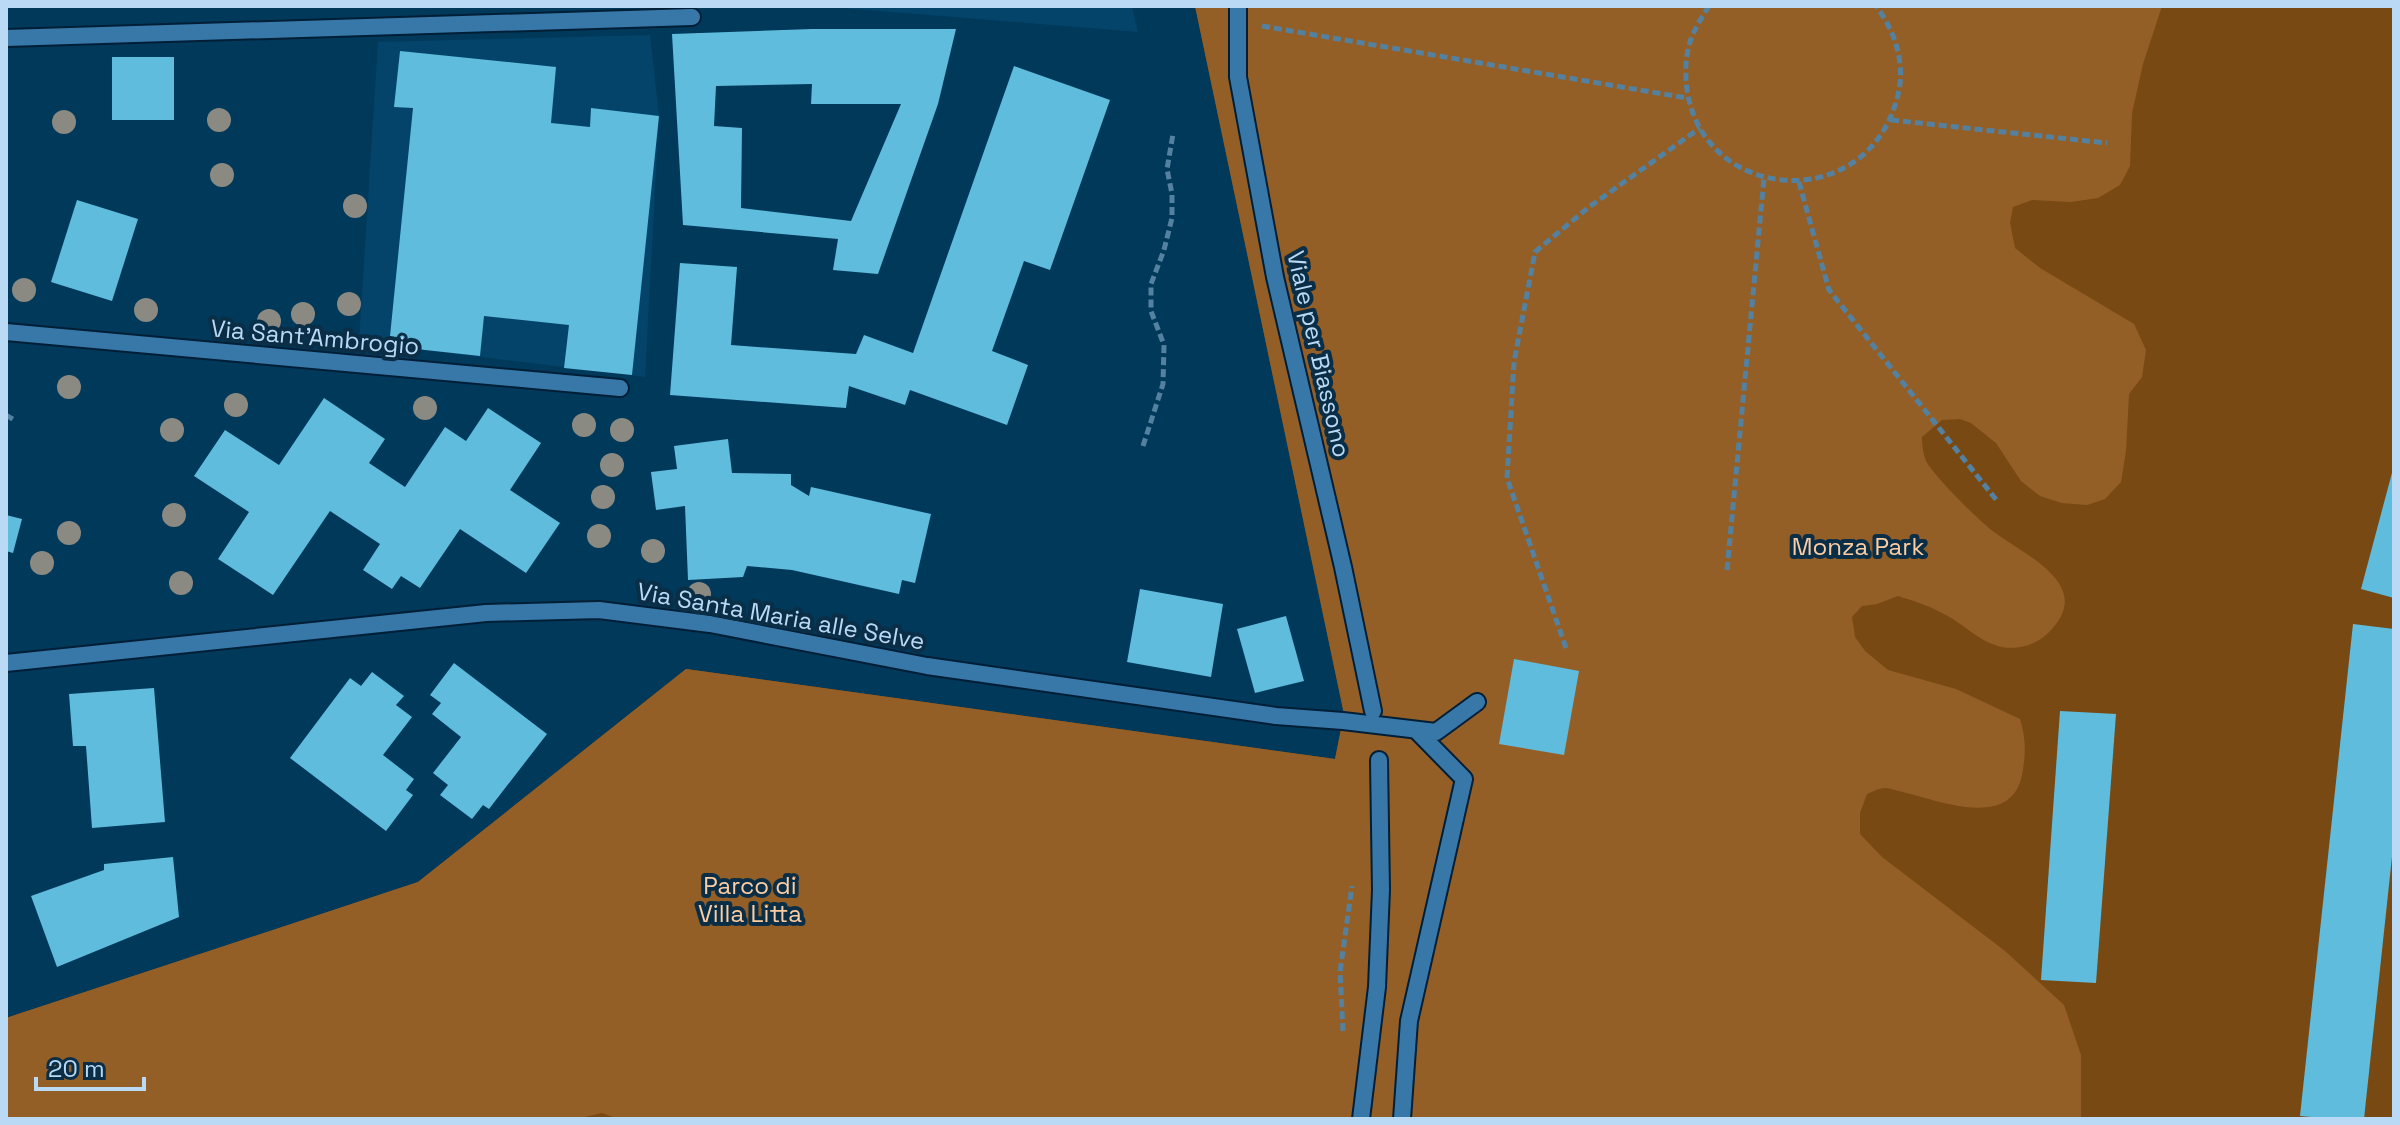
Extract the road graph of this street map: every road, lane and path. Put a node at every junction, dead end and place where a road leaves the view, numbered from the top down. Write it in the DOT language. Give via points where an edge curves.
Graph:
graph roads {
  1 [pos="1709,6"];
  2 [pos="1876,6"];
  3 [pos="1238,14"];
  4 [pos="692,17"];
  5 [pos="6,38"];
  6 [pos="1687,98"];
  7 [pos="1891,120"];
  8 [pos="1700,128"];
  9 [pos="1173,134"];
  10 [pos="2107,143"];
  11 [pos="1764,178"];
  12 [pos="1799,182"];
  13 [pos="6,332"];
  14 [pos="620,388"];
  15 [pos="6,415"];
  16 [pos="14,420"];
  17 [pos="1143,446"];
  18 [pos="1998,502"];
  19 [pos="1727,570"];
  20 [pos="1566,648"];
  21 [pos="10,660"];
  22 [pos="1477,702"];
  23 [pos="1373,711"];
  24 [pos="1416,730"];
  25 [pos="1379,760"];
  26 [pos="1353,875"];
  27 [pos="1343,1042"];
  28 [pos="1361,1119"];
  29 [pos="1402,1119"];
  1 -- 6 [label="path" via="1693,34 1685,65"];
  2 -- 7 [label="path" via="1900,54 1901,87"];
  3 -- 6 [label="path"];
  3 -- 23 [label="street, Viale per Biassono" via="1238,77 1275,277"];
  4 -- 5 [label="street"];
  6 -- 8 [label="path"];
  7 -- 10 [label="path"];
  7 -- 12 [label="path" via="1876,144 1854,163"];
  8 -- 11 [label="path" via="1717,151"];
  8 -- 20 [label="path" via="1535,252 1514,362 1507,478"];
  9 -- 17 [label="path" via="1167,169 1172,218 1151,284 1151,311 1164,345 1163,384"];
  11 -- 12 [label="path"];
  11 -- 19 [label="path"];
  12 -- 18 [label="path" via="1829,290"];
  13 -- 14 [label="street, Via Sant'Ambrogio"];
  15 -- 16 [label="path"];
  21 -- 24 [label="street, Via Santa Maria alle Selve" via="486,613 599,610 710,624 927,666 1276,716"];
  22 -- 24 [label="street, Via Santa Maria alle Selve" via="1436,732"];
  24 -- 29 [label="street" via="1464,779 1409,1021"];
  25 -- 28 [label="street" via="1377,987"];
  26 -- 27 [label="path" via="1340,972"];
}
